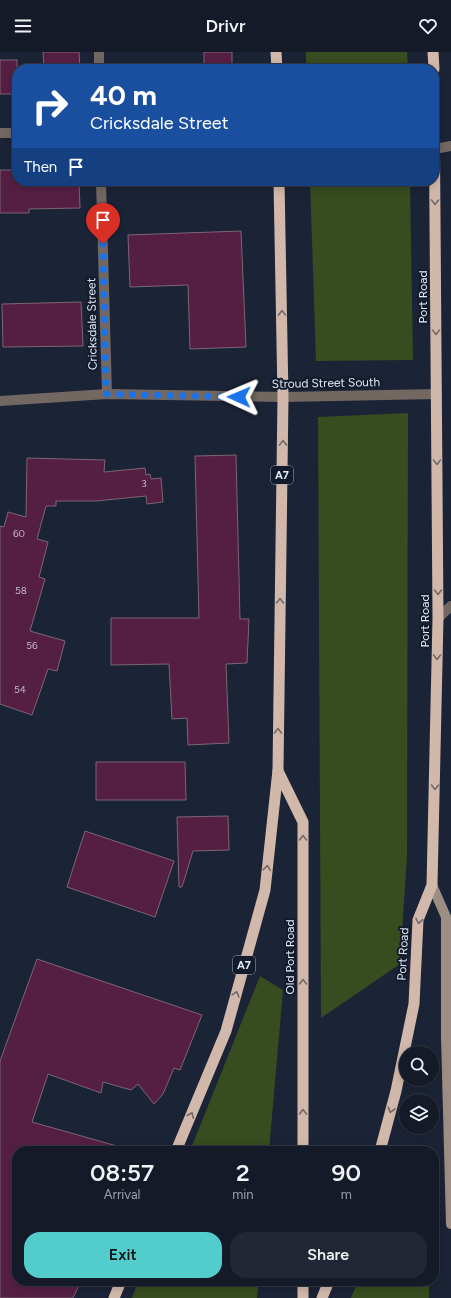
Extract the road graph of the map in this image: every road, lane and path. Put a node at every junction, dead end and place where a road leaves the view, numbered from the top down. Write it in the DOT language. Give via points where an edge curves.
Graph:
graph roads {
  1 [pos="99,52"];
  2 [pos="276,52"];
  3 [pos="434,52"];
  4 [pos="99,64"];
  5 [pos="277,64"];
  6 [pos="434,64"];
  7 [pos="0,133"];
  8 [pos="12,133"];
  9 [pos="451,146"];
  10 [pos="439,148"];
  11 [pos="101,186"];
  12 [pos="279,186"];
  13 [pos="435,186"];
  14 [pos="106,394"];
  15 [pos="437,394"];
  16 [pos="283,397"];
  17 [pos="0,401"];
  18 [pos="451,606"];
  19 [pos="438,618"];
  20 [pos="278,770"];
  21 [pos="432,885"];
  22 [pos="449,1036"];
  23 [pos="178,1146"];
  24 [pos="303,1146"];
  25 [pos="381,1146"];
  26 [pos="451,1224"];
  27 [pos="119,1286"];
  28 [pos="303,1286"];
  29 [pos="327,1286"];
  30 [pos="114,1298"];
  31 [pos="303,1298"];
  32 [pos="322,1298"];
  1 -- 4 [label="street"];
  2 -- 5 [label="highway"];
  3 -- 6 [label="highway"];
  7 -- 8 [label="street"];
  9 -- 10 [label="street"];
  11 -- 14 [label="street, Cricksdale Street"];
  16 -- 12 [label="highway, A7, one-way"];
  13 -- 15 [label="highway, Port Road, one-way"];
  14 -- 16 [label="street, Stroud Street South"];
  14 -- 17 [label="street, Stroud Street South"];
  15 -- 16 [label="street, Stroud Street South"];
  15 -- 19 [label="highway, Port Road, one-way"];
  20 -- 16 [label="highway, A7, one-way"];
  18 -- 19 [label="street"];
  19 -- 21 [label="highway, Port Road, one-way"];
  23 -- 20 [label="highway, A7, one-way" via="226,1031 265,890"];
  24 -- 20 [label="highway, Old Port Road, one-way" via="304,822"];
  21 -- 22 [label="main road" via="446,917"];
  21 -- 25 [label="highway, Port Road, one-way" via="418,920 414,1004"];
  22 -- 26 [label="main road"];
  27 -- 30 [label="highway"];
  28 -- 31 [label="highway"];
  29 -- 32 [label="highway"];
}
